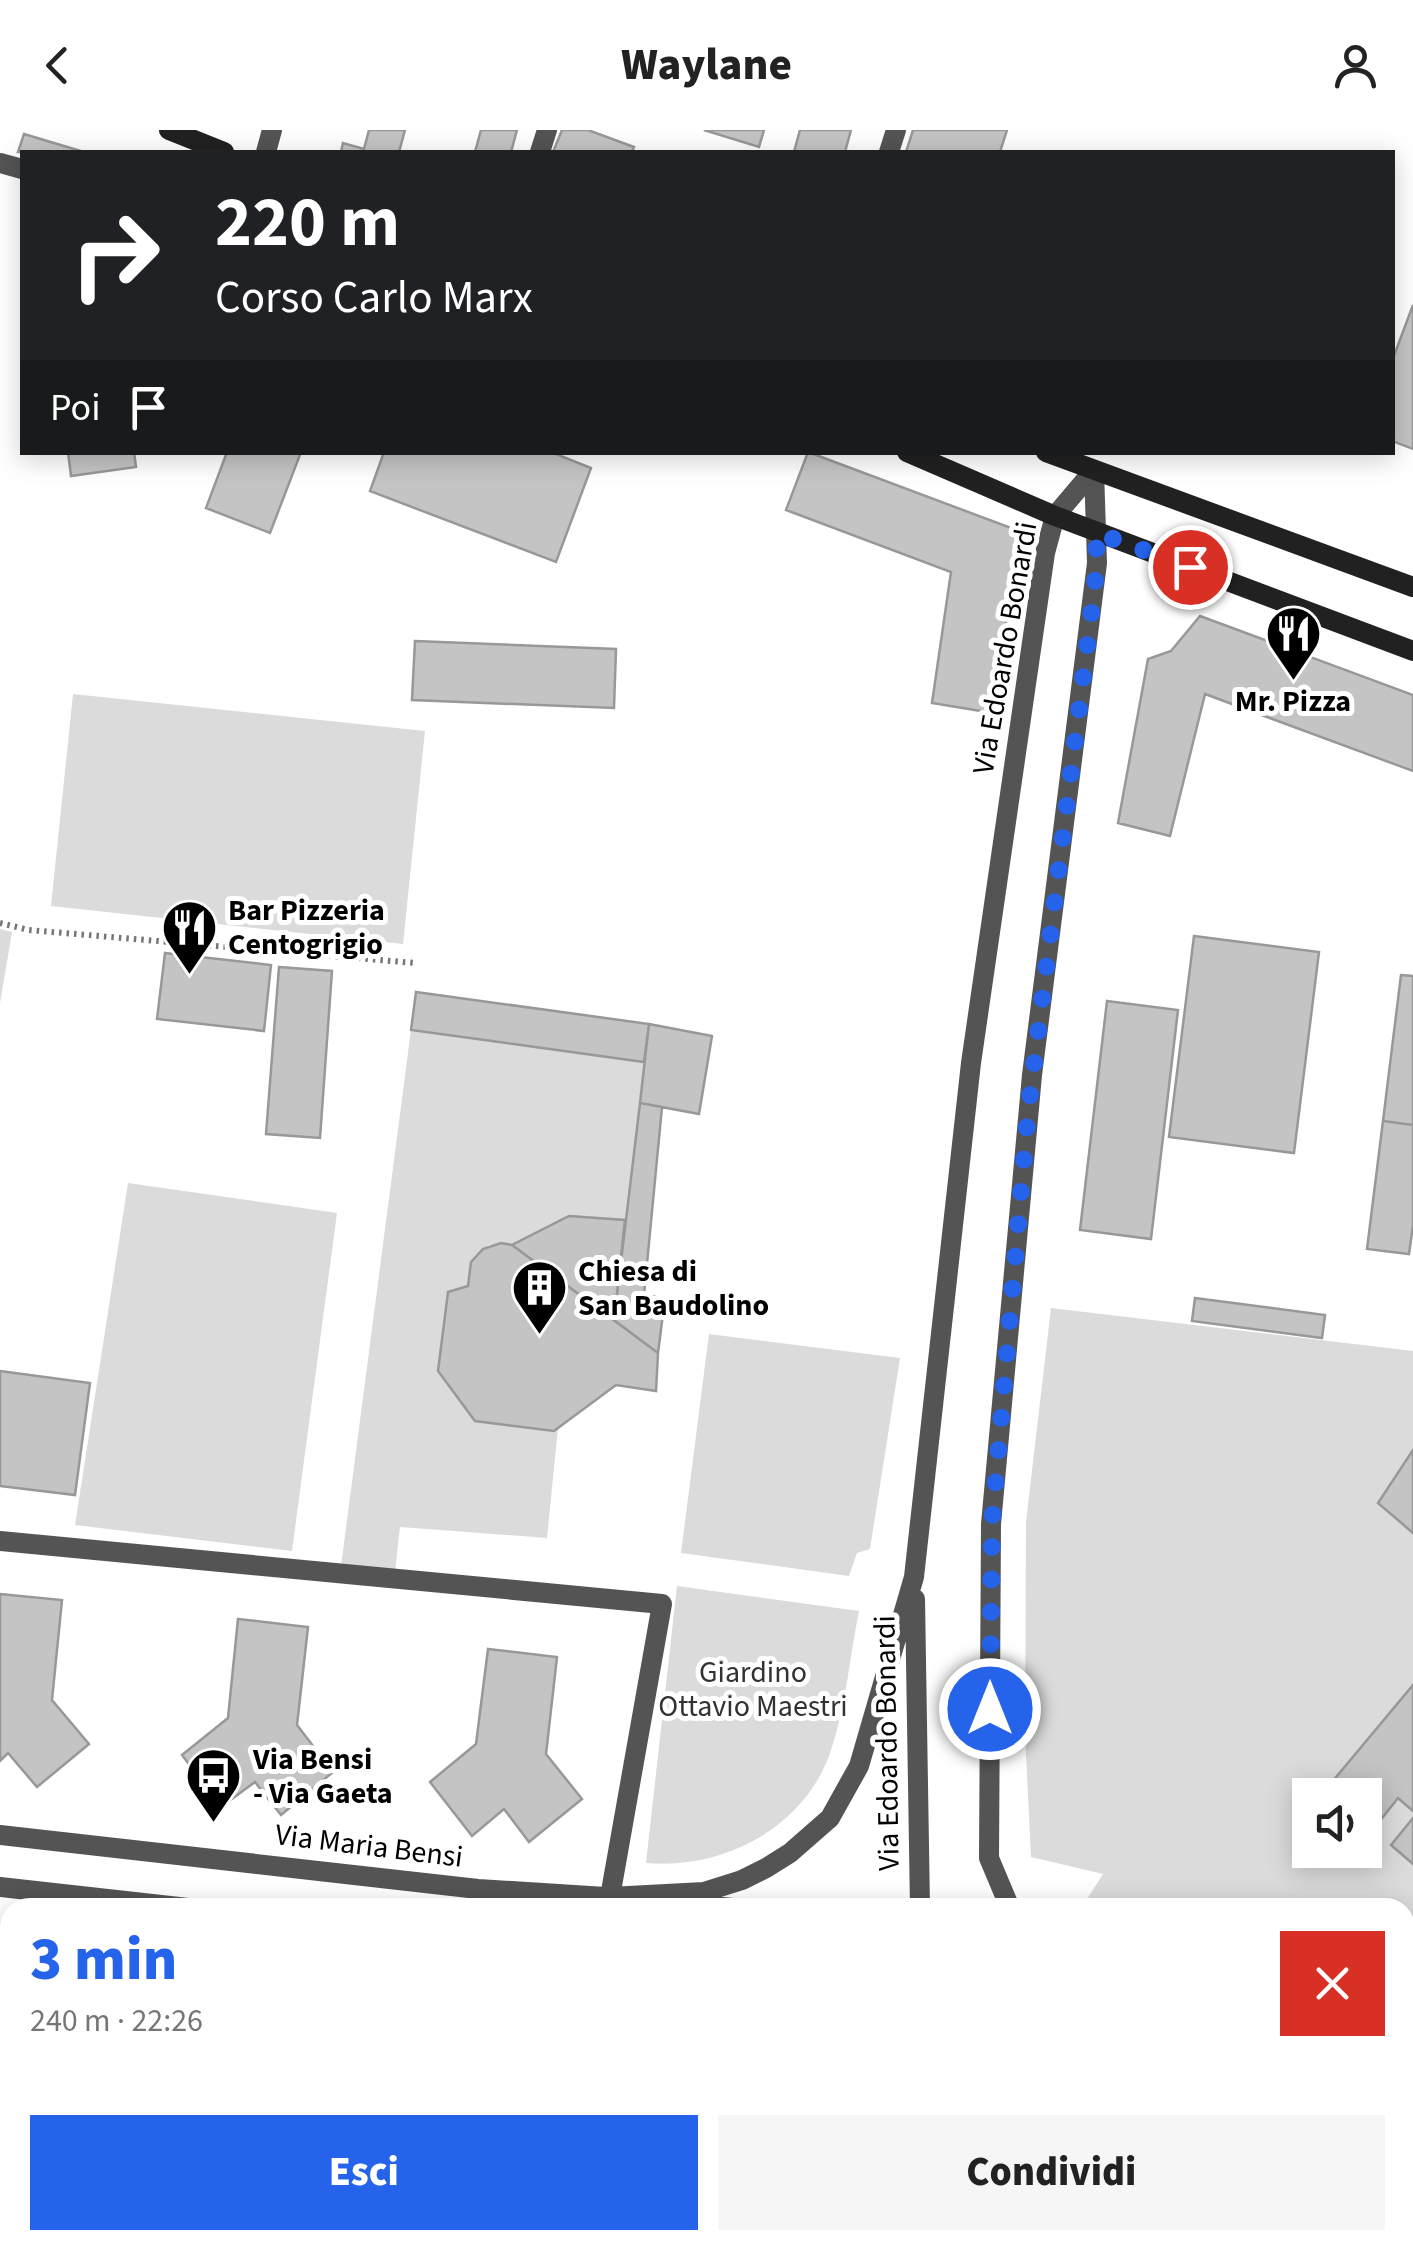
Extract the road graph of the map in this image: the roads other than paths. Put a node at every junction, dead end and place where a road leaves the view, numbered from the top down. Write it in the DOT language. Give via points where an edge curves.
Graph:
graph roads {
  1 [pos="169,130"];
  2 [pos="219,150"];
  3 [pos="915,455"];
  4 [pos="1054,455"];
  5 [pos="1094,470"];
  6 [pos="1055,516"];
  7 [pos="1097,533"];
  8 [pos="1413,587"];
  9 [pos="1413,651"];
  10 [pos="0,1541"];
  11 [pos="914,1576"];
  12 [pos="0,1835"];
  13 [pos="989,1858"];
  14 [pos="0,1887"];
  15 [pos="610,1897"];
  16 [pos="53,1898"];
  17 [pos="476,1898"];
  18 [pos="621,1898"];
  19 [pos="920,1898"];
  20 [pos="991,1898"];
  21 [pos="1006,1898"];
  1 -- 2 [label="main road"];
  3 -- 6 [label="main road"];
  4 -- 5 [label="main road"];
  5 -- 6 [label="street, Via Edoardo Bonardi"];
  5 -- 7 [label="street"];
  5 -- 8 [label="main road"];
  6 -- 7 [label="main road"];
  6 -- 11 [label="street, Via Edoardo Bonardi" via="971,1062"];
  7 -- 9 [label="main road"];
  7 -- 13 [label="street" via="1032,1074 992,1524"];
  10 -- 15 [label="street" via="662,1604"];
  11 -- 15 [label="street, Via Edoardo Bonardi" via="859,1766 830,1818 790,1854 742,1880 693,1893"];
  11 -- 19 [label="street, Via Edoardo Bonardi"];
  12 -- 17 [label="street, Via Maria Bensi"];
  13 -- 20 [label="street"];
  13 -- 21 [label="street"];
  14 -- 16 [label="street"];
  15 -- 17 [label="street, Via Maria Bensi"];
  15 -- 18 [label="street, Via Maria Bensi"];
}
